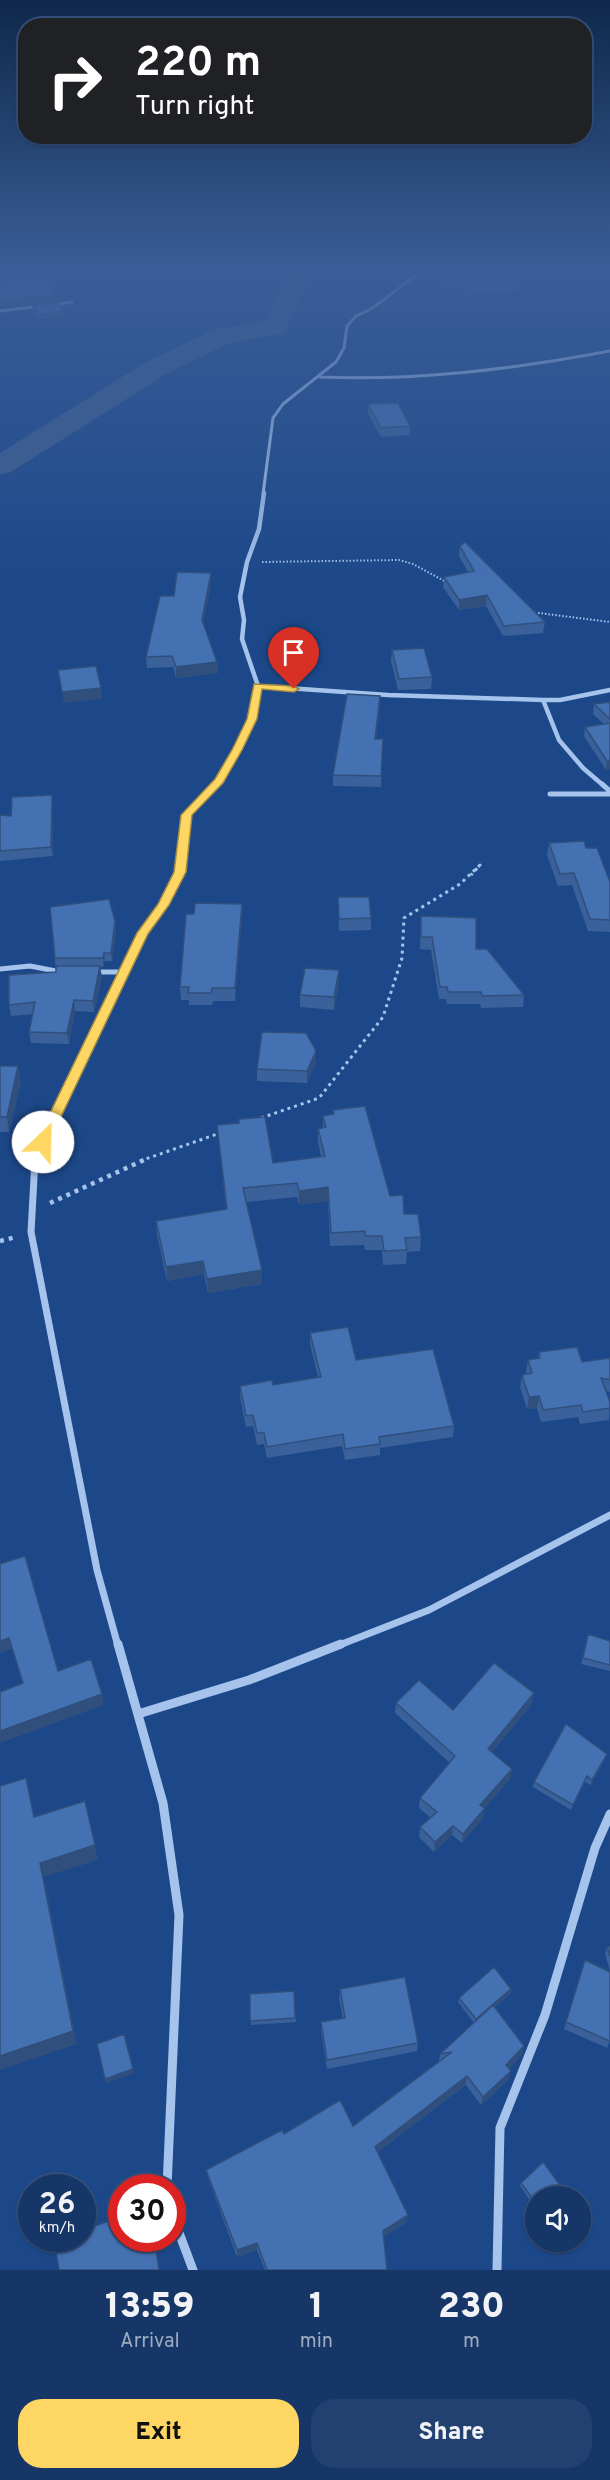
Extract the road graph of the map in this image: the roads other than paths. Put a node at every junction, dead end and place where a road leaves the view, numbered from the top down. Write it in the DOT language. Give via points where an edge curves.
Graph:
graph roads {
  1 [pos="323,374"];
  2 [pos="446,374"];
  3 [pos="320,377"];
  4 [pos="258,686"];
  5 [pos="610,690"];
  6 [pos="543,700"];
  7 [pos="610,792"];
  8 [pos="550,794"];
  9 [pos="0,969"];
  10 [pos="64,972"];
  11 [pos="85,972"];
  12 [pos="125,972"];
  13 [pos="610,1515"];
  14 [pos="138,1714"];
  15 [pos="610,1814"];
  16 [pos="167,2174"];
  17 [pos="186,2251"];
  18 [pos="193,2270"];
  19 [pos="497,2270"];
  1 -- 3 [label="street"];
  2 -- 3 [label="street" via="352,380"];
  3 -- 4 [label="street" via="283,404 273,418 259,529 240,597 242,639"];
  4 -- 6 [label="street" via="399,696"];
  4 -- 12 [label="street" via="252,719 237,750 219,780 186,815 180,872 164,905 142,933"];
  5 -- 6 [label="street"];
  6 -- 7 [label="street" via="559,740"];
  7 -- 8 [label="street"];
  9 -- 10 [label="street" via="30,966"];
  11 -- 12 [label="street"];
  12 -- 14 [label="street" via="35,1159 31,1232 97,1570"];
  13 -- 14 [label="street" via="419,1614 249,1680"];
  14 -- 16 [label="street" via="163,1803 179,1914"];
  15 -- 19 [label="street" via="595,1848 544,2015 500,2128"];
  17 -- 18 [label="street"];
}
